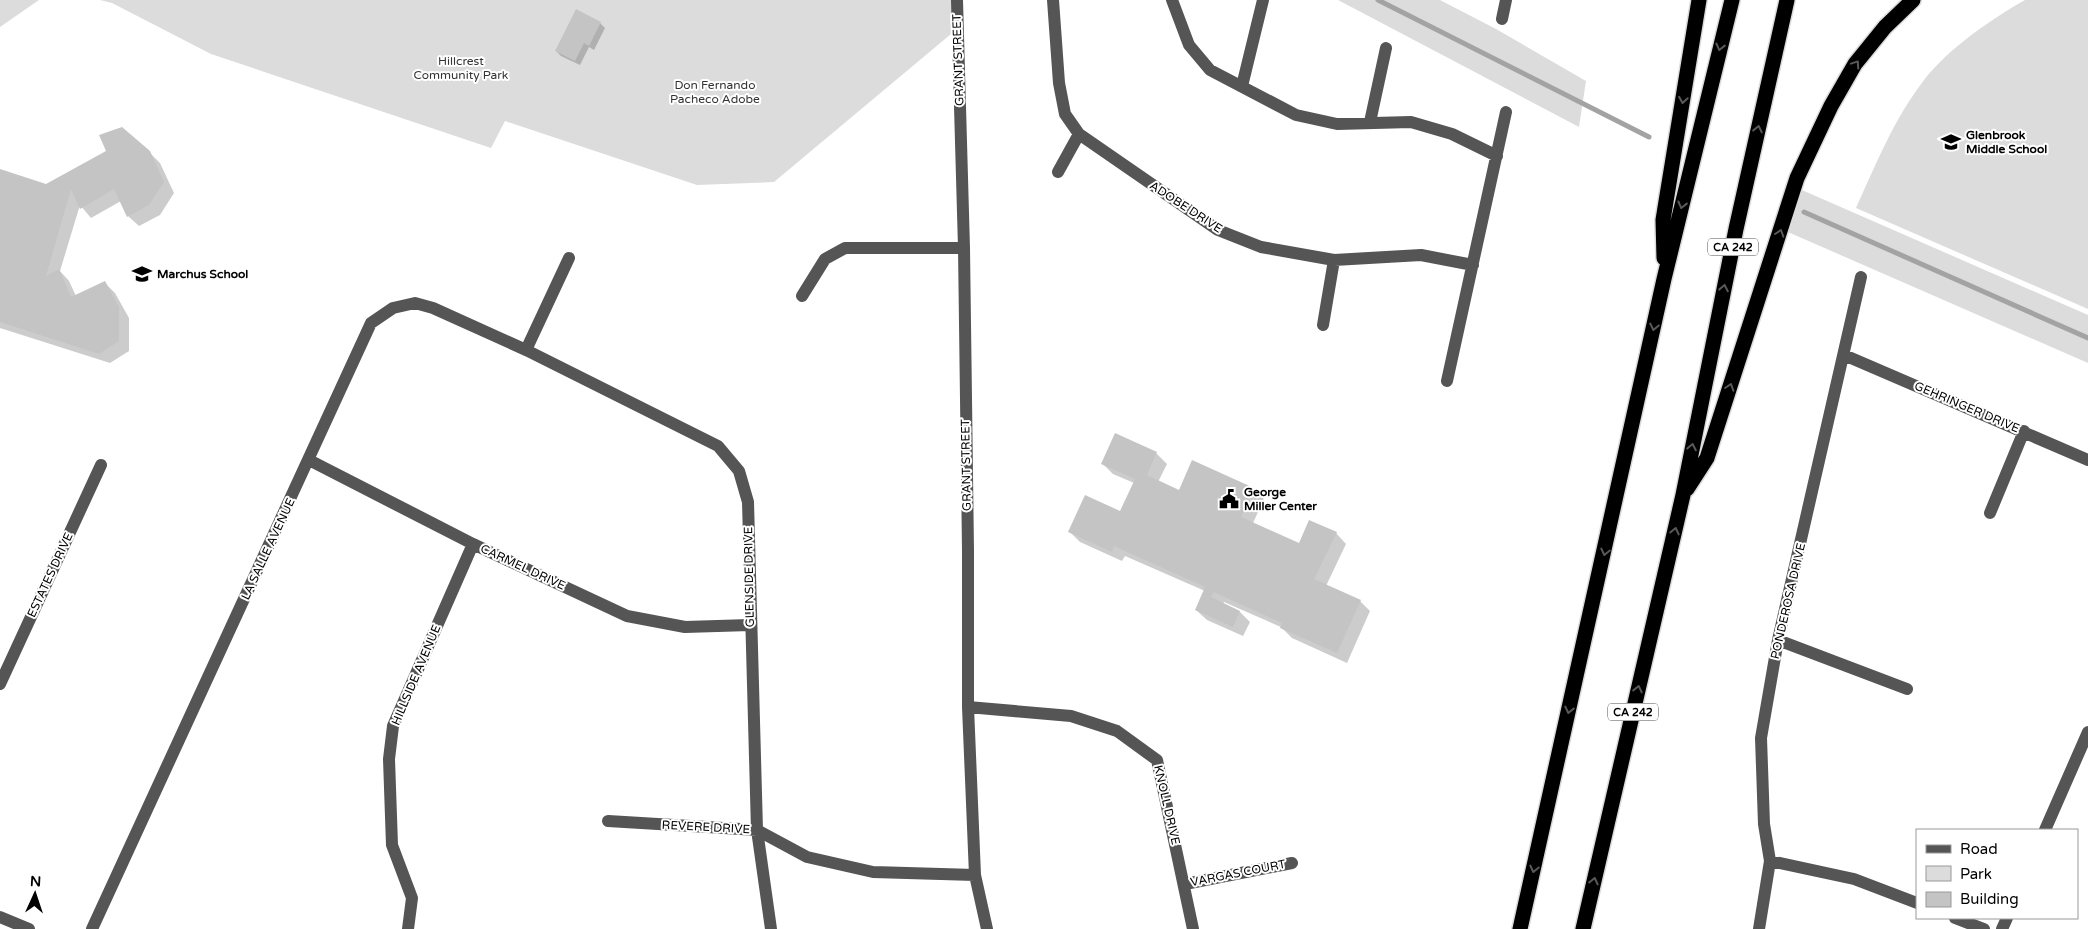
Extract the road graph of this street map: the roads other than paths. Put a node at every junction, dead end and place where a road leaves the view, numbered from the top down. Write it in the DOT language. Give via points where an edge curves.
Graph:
graph roads {
  1 [pos="957,0"];
  2 [pos="1053,0"];
  3 [pos="1172,0"];
  4 [pos="1263,0"];
  5 [pos="1506,0"];
  6 [pos="1699,0"];
  7 [pos="1732,0"];
  8 [pos="1786,0"];
  9 [pos="1913,0"];
  10 [pos="1502,19"];
  11 [pos="1386,48"];
  12 [pos="1242,86"];
  13 [pos="1506,112"];
  14 [pos="1370,122"];
  15 [pos="1079,134"];
  16 [pos="1497,156"];
  17 [pos="1058,172"];
  18 [pos="964,248"];
  19 [pos="569,258"];
  20 [pos="1334,260"];
  21 [pos="1473,265"];
  22 [pos="1861,277"];
  23 [pos="1664,279"];
  24 [pos="802,296"];
  25 [pos="1323,325"];
  26 [pos="526,350"];
  27 [pos="1844,356"];
  28 [pos="1447,381"];
  29 [pos="2024,431"];
  30 [pos="310,460"];
  31 [pos="2088,460"];
  32 [pos="101,466"];
  33 [pos="1683,495"];
  34 [pos="1990,513"];
  35 [pos="473,544"];
  36 [pos="750,625"];
  37 [pos="1778,640"];
  38 [pos="0,684"];
  39 [pos="1907,690"];
  40 [pos="968,707"];
  41 [pos="2088,732"];
  42 [pos="608,821"];
  43 [pos="2045,829"];
  44 [pos="757,830"];
  45 [pos="1770,861"];
  46 [pos="1292,862"];
  47 [pos="975,875"];
  48 [pos="1185,884"];
  49 [pos="1916,903"];
  50 [pos="0,917"];
  51 [pos="1958,919"];
  52 [pos="29,929"];
  53 [pos="92,929"];
  54 [pos="408,929"];
  55 [pos="770,929"];
  56 [pos="987,929"];
  57 [pos="1193,929"];
  58 [pos="1520,929"];
  59 [pos="1583,929"];
  60 [pos="1759,929"];
  61 [pos="1984,929"];
  1 -- 18 [label="street, GRANT STREET"];
  2 -- 15 [label="street, ADOBE DRIVE" via="1059,84 1065,114"];
  3 -- 12 [label="street" via="1189,46 1210,70"];
  4 -- 12 [label="street"];
  5 -- 10 [label="street"];
  6 -- 23 [label="highway, one-way" via="1663,220"];
  7 -- 23 [label="highway, one-way"];
  33 -- 8 [label="highway, CA 242, one-way"];
  33 -- 9 [label="highway, one-way" via="1707,458 1797,178 1855,64 1885,27"];
  11 -- 14 [label="street"];
  12 -- 14 [label="street" via="1296,115 1337,124"];
  13 -- 16 [label="street"];
  14 -- 16 [label="street" via="1411,122 1452,134"];
  15 -- 17 [label="street"];
  15 -- 20 [label="street, ADOBE DRIVE" via="1218,230 1261,247"];
  16 -- 21 [label="street"];
  18 -- 24 [label="street" via="845,248 824,259"];
  18 -- 40 [label="street, GRANT STREET"];
  19 -- 26 [label="street"];
  20 -- 21 [label="street, ADOBE DRIVE" via="1421,255"];
  20 -- 25 [label="street"];
  21 -- 28 [label="street"];
  22 -- 27 [label="street, PONDEROSA DRIVE"];
  23 -- 58 [label="highway, one-way"];
  26 -- 30 [label="street, LA SALLE AVENUE" via="433,308 415,303 393,308 371,323"];
  26 -- 36 [label="street, GLENSIDE DRIVE" via="718,446 739,471 748,502"];
  27 -- 29 [label="street, GEHRINGER DRIVE"];
  27 -- 37 [label="street, PONDEROSA DRIVE"];
  29 -- 31 [label="street, GEHRINGER DRIVE"];
  29 -- 34 [label="street"];
  30 -- 35 [label="street, CARMEL DRIVE"];
  30 -- 53 [label="street, LA SALLE AVENUE"];
  32 -- 38 [label="street, ESTATES DRIVE"];
  59 -- 33 [label="highway, CA 242, one-way"];
  35 -- 36 [label="street, CARMEL DRIVE" via="627,616 685,626"];
  35 -- 54 [label="street, HILLSIDE AVENUE" via="393,726 389,758 392,846 412,898"];
  36 -- 44 [label="street, GLENSIDE DRIVE"];
  37 -- 39 [label="street"];
  37 -- 45 [label="street, PONDEROSA DRIVE" via="1761,738 1764,824"];
  40 -- 47 [label="street, GRANT STREET"];
  40 -- 48 [label="street, KNOLL DRIVE" via="1071,716 1117,731 1156,760"];
  41 -- 43 [label="street"];
  42 -- 44 [label="street, REVERE DRIVE"];
  44 -- 47 [label="street, REVERE DRIVE" via="807,857 873,872"];
  44 -- 55 [label="street, GLENSIDE DRIVE"];
  45 -- 49 [label="street" via="1854,879"];
  45 -- 60 [label="street, PONDEROSA DRIVE"];
  46 -- 48 [label="street, VARGAS COURT"];
  47 -- 56 [label="street, GRANT STREET"];
  48 -- 57 [label="street, KNOLL DRIVE"];
  50 -- 52 [label="street"];
  51 -- 61 [label="street"];
}
